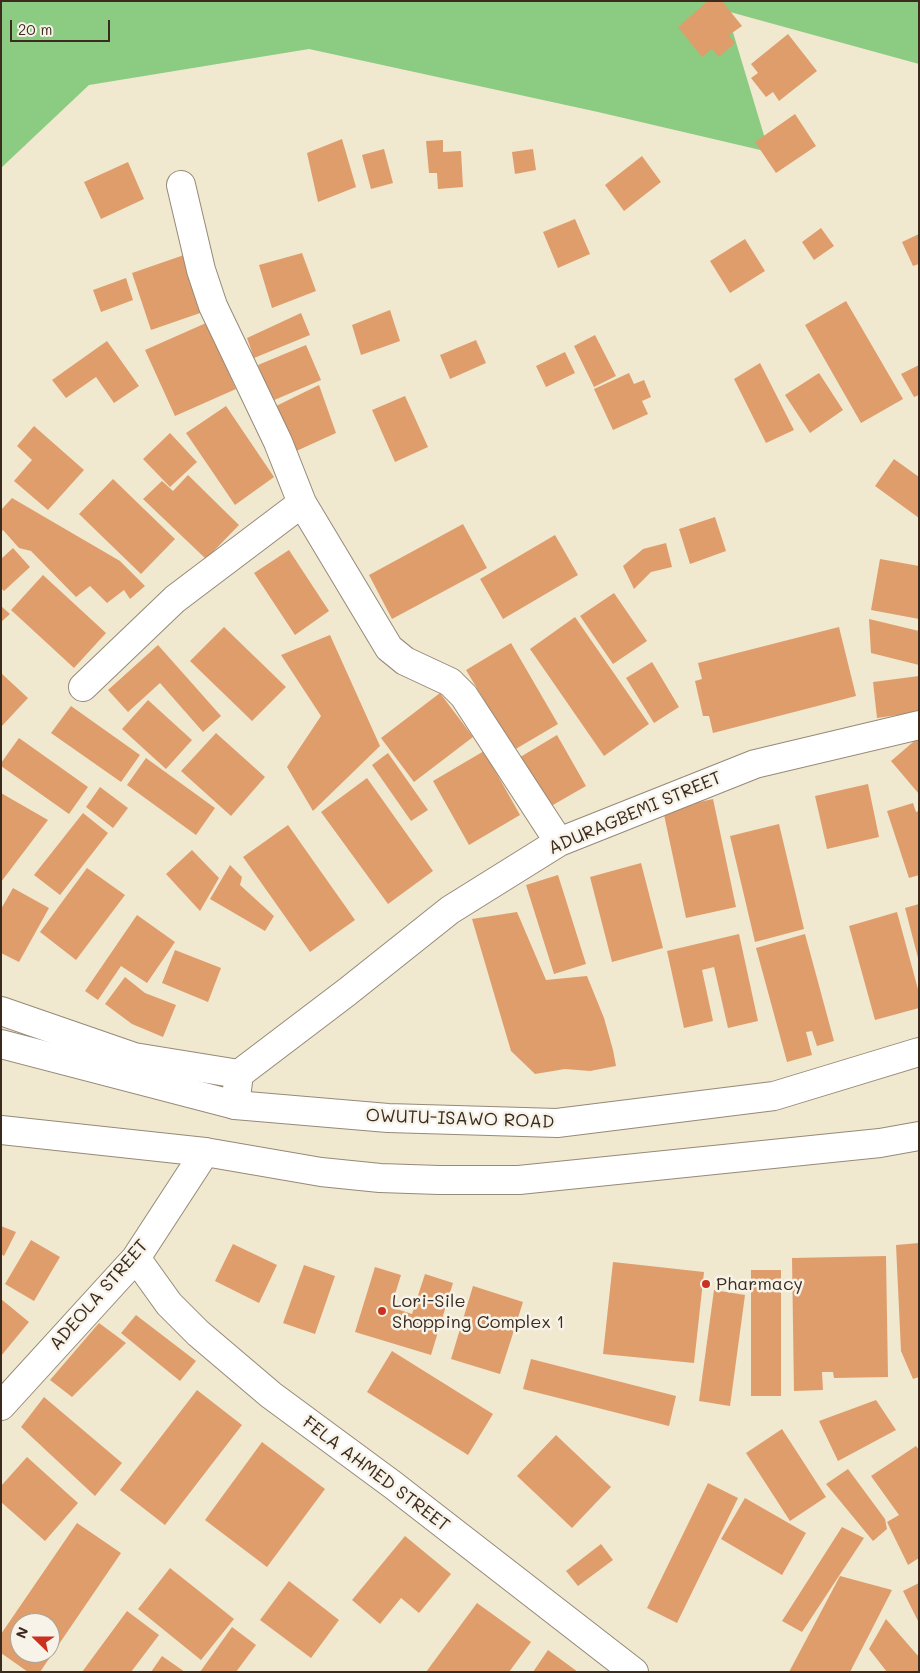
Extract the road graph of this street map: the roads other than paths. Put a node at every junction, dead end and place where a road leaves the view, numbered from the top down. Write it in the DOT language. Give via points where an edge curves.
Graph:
graph roads {
  1 [pos="181,185"];
  2 [pos="302,503"];
  3 [pos="83,687"];
  4 [pos="919,725"];
  5 [pos="559,842"];
  6 [pos="1,1011"];
  7 [pos="1,1044"];
  8 [pos="919,1052"];
  9 [pos="239,1074"];
  10 [pos="235,1104"];
  11 [pos="1,1130"];
  12 [pos="919,1136"];
  13 [pos="205,1152"];
  14 [pos="136,1258"];
  15 [pos="1,1406"];
  16 [pos="634,1672"];
  1 -- 2 [label="street" via="200,270 213,306 278,442"];
  2 -- 3 [label="street" via="175,599"];
  2 -- 5 [label="street" via="389,648 405,661 450,682 464,696"];
  4 -- 5 [label="street, ADURAGBEMI STREET" via="755,764"];
  5 -- 9 [label="street, ADURAGBEMI STREET" via="450,910"];
  6 -- 9 [label="street" via="134,1057"];
  7 -- 10 [label="street, OWUTU-ISAWO ROAD"];
  8 -- 10 [label="street, OWUTU-ISAWO ROAD" via="774,1096 557,1123 388,1118"];
  9 -- 10 [label="street"];
  11 -- 13 [label="street"];
  12 -- 13 [label="street" via="880,1143 519,1180 380,1178 321,1172"];
  13 -- 14 [label="street, ADEOLA STREET"];
  14 -- 15 [label="street, ADEOLA STREET"];
  14 -- 16 [label="street, FELA AHMED STREET" via="169,1304 198,1334 271,1395"];
}
